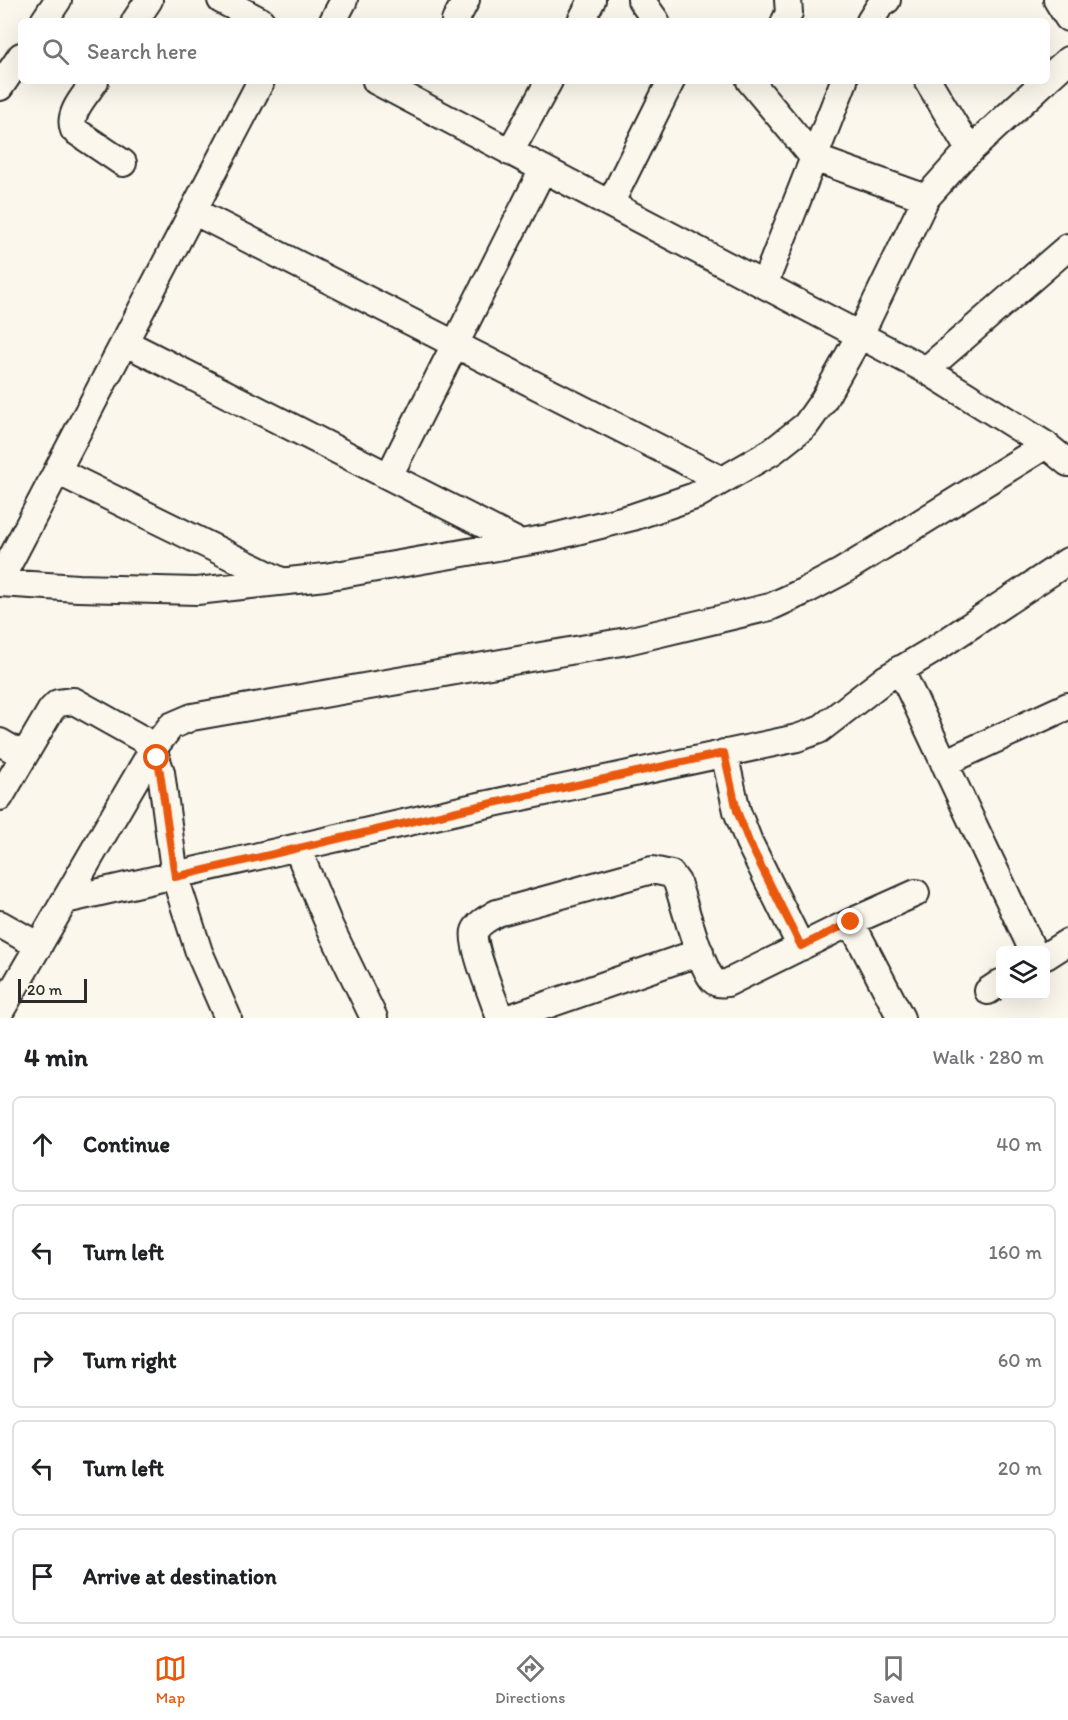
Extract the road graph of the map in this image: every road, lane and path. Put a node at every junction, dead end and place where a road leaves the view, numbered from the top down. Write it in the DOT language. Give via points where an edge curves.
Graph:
graph roads {
  1 [pos="58,0"];
  2 [pos="149,0"];
  3 [pos="344,0"];
  4 [pos="466,0"];
  5 [pos="592,0"];
  6 [pos="641,0"];
  7 [pos="788,0"];
  8 [pos="1057,0"];
  9 [pos="234,3"];
  10 [pos="46,18"];
  11 [pos="137,18"];
  12 [pos="256,18"];
  13 [pos="335,18"];
  14 [pos="457,18"];
  15 [pos="583,18"];
  16 [pos="654,18"];
  17 [pos="786,18"];
  18 [pos="1068,18"];
  19 [pos="18,60"];
  20 [pos="1068,60"];
  21 [pos="1050,76"];
  22 [pos="93,84"];
  23 [pos="259,84"];
  24 [pos="388,84"];
  25 [pos="547,84"];
  26 [pos="670,84"];
  27 [pos="752,84"];
  28 [pos="843,84"];
  29 [pos="930,84"];
  30 [pos="1042,84"];
  31 [pos="0,87"];
  32 [pos="417,91"];
  33 [pos="970,151"];
  34 [pos="510,152"];
  35 [pos="814,158"];
  36 [pos="123,163"];
  37 [pos="543,169"];
  38 [pos="926,198"];
  39 [pos="610,204"];
  40 [pos="193,211"];
  41 [pos="1068,247"];
  42 [pos="764,285"];
  43 [pos="860,335"];
  44 [pos="124,342"];
  45 [pos="455,345"];
  46 [pos="926,370"];
  47 [pos="1046,445"];
  48 [pos="1068,463"];
  49 [pos="57,471"];
  50 [pos="389,476"];
  51 [pos="722,480"];
  52 [pos="520,543"];
  53 [pos="1068,561"];
  54 [pos="0,581"];
  55 [pos="281,581"];
  56 [pos="900,669"];
  57 [pos="1068,706"];
  58 [pos="0,742"];
  59 [pos="153,749"];
  60 [pos="724,753"];
  61 [pos="24,756"];
  62 [pos="944,763"];
  63 [pos="0,797"];
  64 [pos="297,848"];
  65 [pos="175,877"];
  66 [pos="916,893"];
  67 [pos="65,900"];
  68 [pos="851,922"];
  69 [pos="0,924"];
  70 [pos="1068,942"];
  71 [pos="39,946"];
  72 [pos="801,946"];
  73 [pos="1031,946"];
  74 [pos="700,952"];
  75 [pos="1050,953"];
  76 [pos="0,1012"];
  77 [pos="228,1018"];
  78 [pos="374,1018"];
  79 [pos="500,1018"];
  80 [pos="509,1018"];
  81 [pos="901,1018"];
  1 -- 10 [label="street"];
  2 -- 11 [label="street"];
  3 -- 13 [label="street"];
  4 -- 14 [label="street"];
  5 -- 15 [label="street"];
  6 -- 16 [label="street"];
  7 -- 17 [label="street"];
  8 -- 18 [label="street"];
  9 -- 12 [label="street"];
  19 -- 31 [label="street"];
  20 -- 21 [label="street"];
  22 -- 36 [label="street" via="71,123 74,130"];
  23 -- 40 [label="street"];
  24 -- 32 [label="street"];
  25 -- 34 [label="street"];
  26 -- 39 [label="street"];
  27 -- 35 [label="street"];
  28 -- 35 [label="street"];
  29 -- 33 [label="street"];
  30 -- 33 [label="street"];
  32 -- 34 [label="street"];
  33 -- 38 [label="street"];
  34 -- 37 [label="street"];
  35 -- 38 [label="street"];
  35 -- 42 [label="street"];
  37 -- 39 [label="street"];
  37 -- 45 [label="street"];
  38 -- 43 [label="street"];
  39 -- 42 [label="street"];
  40 -- 44 [label="street"];
  40 -- 45 [label="street"];
  41 -- 46 [label="street"];
  42 -- 43 [label="street"];
  43 -- 46 [label="street"];
  43 -- 51 [label="street" via="806,425 773,451"];
  44 -- 49 [label="street"];
  44 -- 50 [label="street"];
  45 -- 50 [label="street"];
  45 -- 51 [label="street"];
  46 -- 47 [label="street"];
  47 -- 48 [label="street"];
  47 -- 59 [label="street" via="841,572 770,607 627,641 192,717 171,726"];
  49 -- 54 [label="street"];
  49 -- 55 [label="street"];
  50 -- 52 [label="street"];
  51 -- 52 [label="street" via="695,496 633,516"];
  52 -- 55 [label="street"];
  53 -- 56 [label="street"];
  54 -- 55 [label="street" via="78,588 197,591"];
  56 -- 60 [label="street" via="819,730"];
  56 -- 62 [label="street"];
  57 -- 62 [label="street"];
  58 -- 61 [label="street"];
  59 -- 61 [label="street" via="74,701 66,701 51,710"];
  59 -- 65 [label="street" via="160,772"];
  59 -- 67 [label="street"];
  60 -- 64 [label="street"];
  60 -- 72 [label="street" via="737,811 749,842"];
  61 -- 63 [label="street"];
  62 -- 73 [label="street"];
  64 -- 65 [label="street"];
  64 -- 78 [label="street"];
  65 -- 67 [label="street"];
  65 -- 77 [label="street" via="199,952"];
  66 -- 68 [label="street"];
  67 -- 71 [label="street"];
  68 -- 72 [label="street"];
  68 -- 81 [label="street"];
  69 -- 71 [label="street"];
  70 -- 75 [label="street"];
  71 -- 76 [label="street"];
  72 -- 74 [label="street" via="720,984 713,981"];
  74 -- 79 [label="street" via="678,882 662,871 652,870 497,913 474,932"];
  74 -- 80 [label="street"];
}
